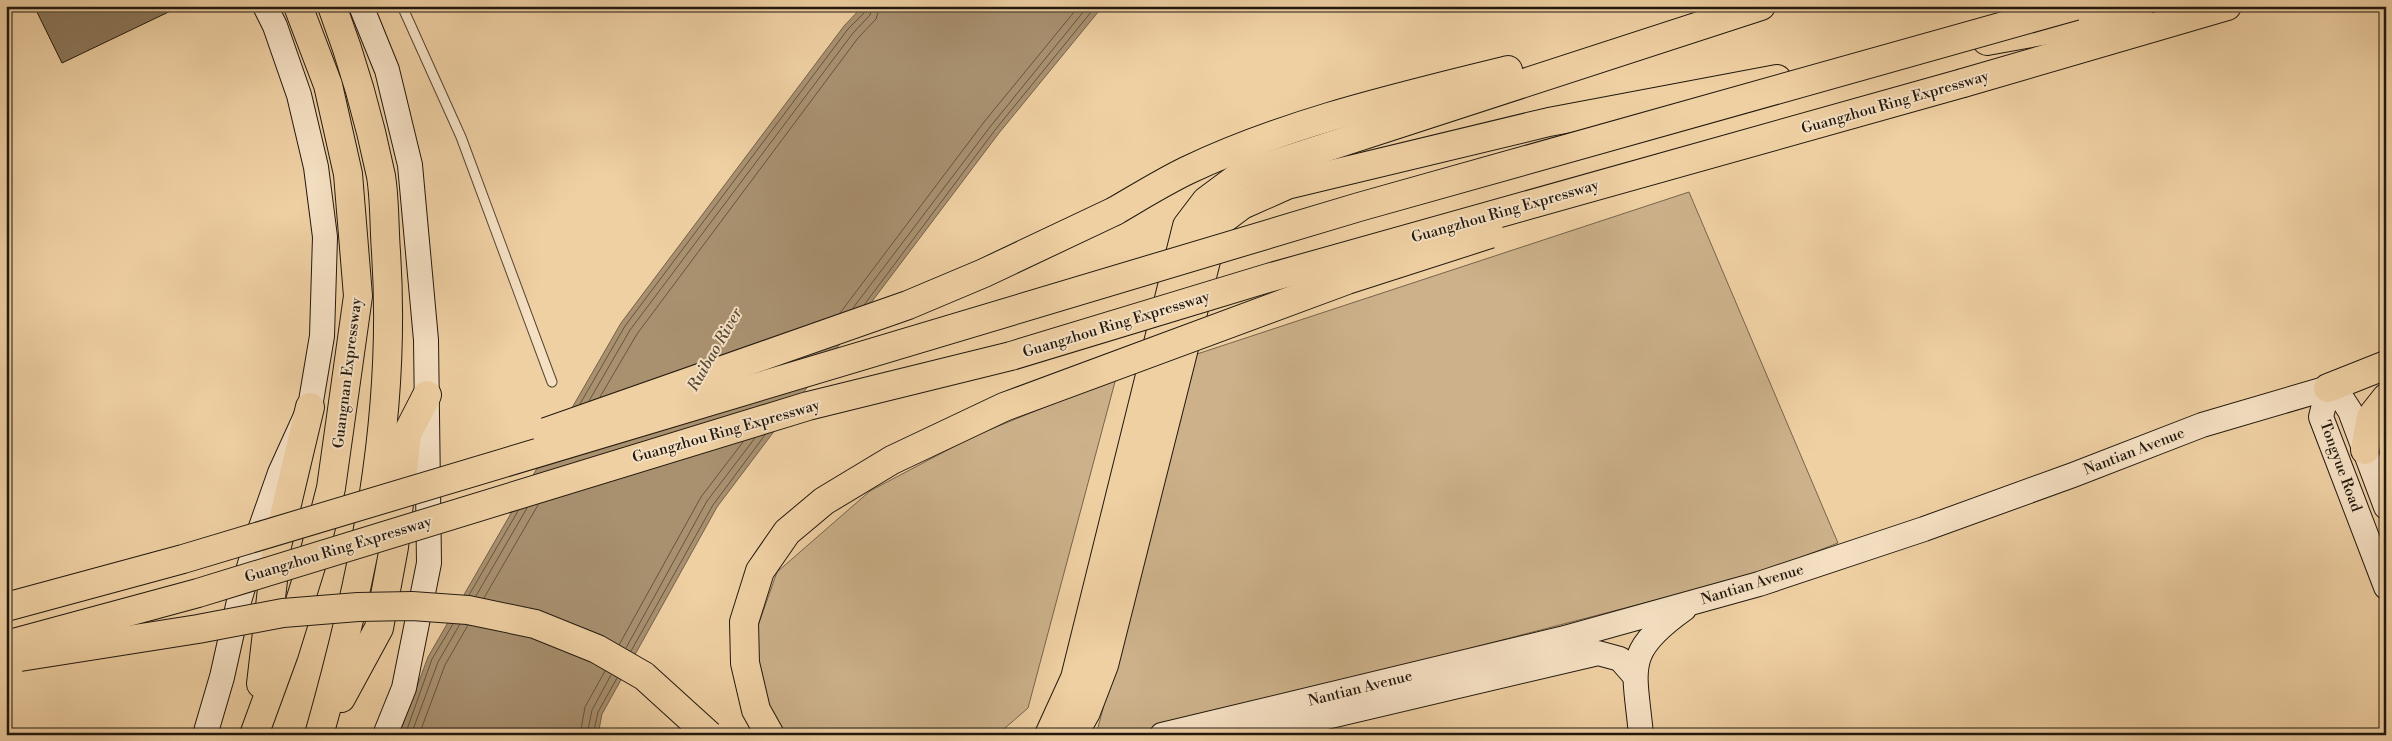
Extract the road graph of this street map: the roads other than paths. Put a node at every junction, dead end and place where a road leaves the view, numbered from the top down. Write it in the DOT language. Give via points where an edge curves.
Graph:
graph roads {
  1 [pos="265,6"];
  2 [pos="298,6"];
  3 [pos="332,6"];
  4 [pos="362,6"];
  5 [pos="402,6"];
  6 [pos="2075,6"];
  7 [pos="2140,6"];
  8 [pos="2227,6"];
  9 [pos="1756,8"];
  10 [pos="1962,83"];
  11 [pos="2386,365"];
  12 [pos="552,382"];
  13 [pos="2328,388"];
  14 [pos="427,395"];
  15 [pos="2386,398"];
  16 [pos="310,407"];
  17 [pos="2365,450"];
  18 [pos="2386,508"];
  19 [pos="183,559"];
  20 [pos="2386,587"];
  21 [pos="1694,602"];
  22 [pos="6,607"];
  23 [pos="6,645"];
  24 [pos="6,659"];
  25 [pos="1634,675"];
  26 [pos="254,734"];
  27 [pos="205,735"];
  28 [pos="320,735"];
  29 [pos="385,735"];
  30 [pos="709,735"];
  31 [pos="770,735"];
  32 [pos="1049,735"];
  33 [pos="1073,735"];
  34 [pos="1162,735"];
  35 [pos="1250,735"];
  36 [pos="1641,735"];
  1 -- 16 [label="main road" via="300,95 316,167 324,237 322,336"];
  2 -- 26 [label="highway, Guangnan Expressway" via="328,85 348,174 358,296 331,488 284,653"];
  3 -- 28 [label="highway" via="358,78 381,178 389,295 385,414 375,499 360,581"];
  4 -- 14 [label="main road" via="387,70 410,165 423,304"];
  5 -- 12 [label="lane" via="461,137"];
  6 -- 19 [label="highway, bridge" via="1359,207"];
  7 -- 33 [label="highway" via="2058,28 1549,122 1287,185 1242,204 1222,220 1212,237 1104,665 1086,712"];
  8 -- 10 [label="highway, Guangzhou Ring Expressway"];
  9 -- 19 [label="highway, bridge" via="1365,106 1269,138 1188,170 1115,211 984,274 908,306"];
  9 -- 32 [label="highway" via="1241,175 1206,201 1187,226 1074,678"];
  10 -- 23 [label="highway, Guangzhou Ring Expressway, bridge" via="1296,270 1011,356 808,406 198,593"];
  10 -- 31 [label="highway, bridge" via="1347,280 1004,408 892,460 824,501 787,532 760,571 744,622 745,663 756,710"];
  11 -- 13 [label="highway"];
  13 -- 17 [label="main road, Tongyue Road" via="2337,391 2350,411"];
  13 -- 20 [label="main road, Tongyue Road" via="2321,416"];
  13 -- 21 [label="main road, Nantian Avenue" via="2202,425 1924,530"];
  14 -- 28 [label="highway" via="406,434 394,547 379,628"];
  14 -- 29 [label="main road" via="429,564 404,688"];
  15 -- 17 [label="highway" via="2370,417"];
  16 -- 26 [label="highway" via="277,546"];
  16 -- 27 [label="main road" via="280,473 261,527"];
  17 -- 18 [label="main road, Tongyue Road"];
  19 -- 22 [label="highway, bridge"];
  21 -- 25 [label="main road" via="1666,622 1647,642 1636,659"];
  21 -- 34 [label="main road, Nantian Avenue" via="1561,639"];
  24 -- 30 [label="highway, bridge" via="283,613 367,606 468,610 535,624 597,650 644,676"];
  25 -- 35 [label="main road, Nantian Avenue" via="1620,659 1598,653"];
  25 -- 36 [label="main road"];
}
